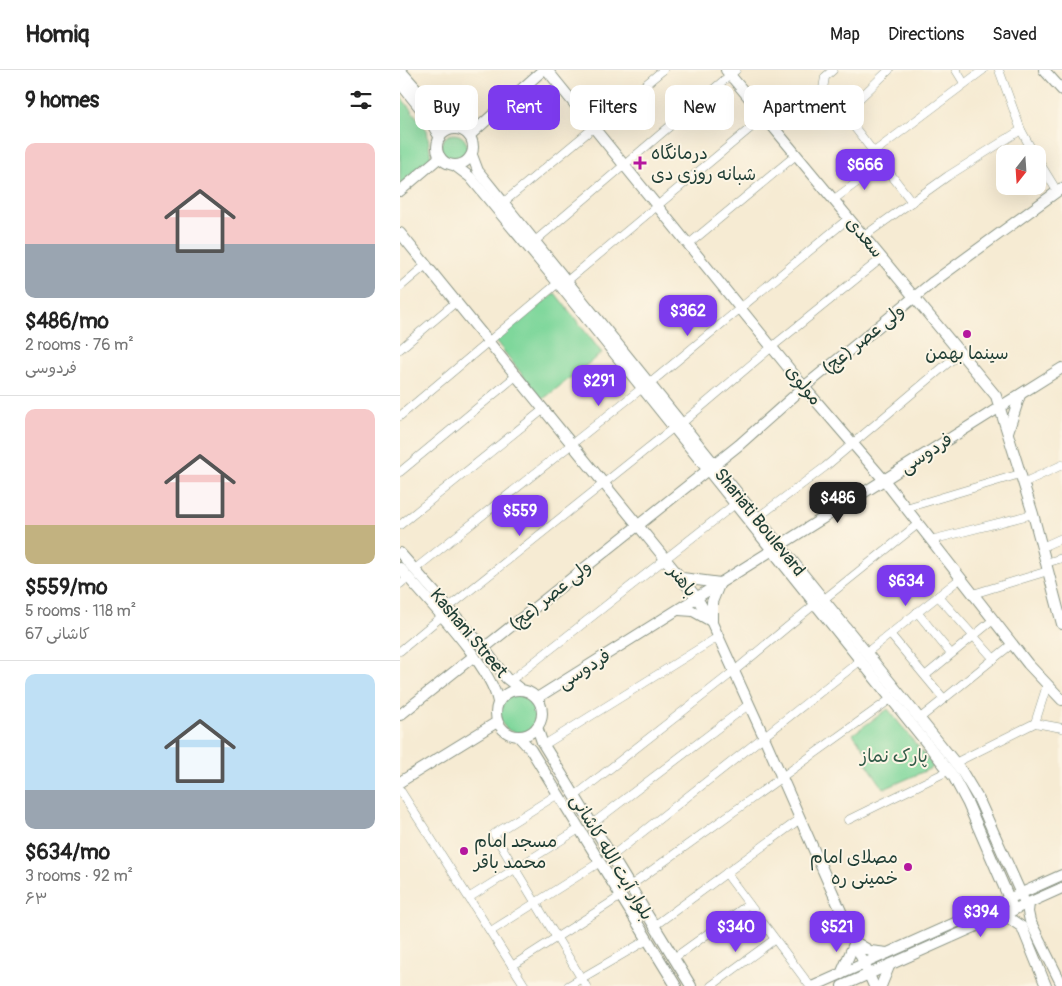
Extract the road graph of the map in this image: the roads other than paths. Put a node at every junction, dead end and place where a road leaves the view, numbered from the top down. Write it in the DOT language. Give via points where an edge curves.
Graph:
graph roads {
  1 [pos="400,70"];
  2 [pos="543,70"];
  3 [pos="547,70"];
  4 [pos="663,70"];
  5 [pos="833,70"];
  6 [pos="890,70"];
  7 [pos="956,70"];
  8 [pos="983,70"];
  9 [pos="999,70"];
  10 [pos="1044,70"];
  11 [pos="731,72"];
  12 [pos="400,83"];
  13 [pos="964,83"];
  14 [pos="645,85"];
  15 [pos="824,85"];
  16 [pos="415,87"];
  17 [pos="744,89"];
  18 [pos="1062,90"];
  19 [pos="864,94"];
  20 [pos="570,99"];
  21 [pos="451,130"];
  22 [pos="461,130"];
  23 [pos="591,130"];
  24 [pos="595,130"];
  25 [pos="749,130"];
  26 [pos="775,130"];
  27 [pos="856,130"];
  28 [pos="1022,130"];
  29 [pos="469,136"];
  30 [pos="440,138"];
  31 [pos="1030,145"];
  32 [pos="874,152"];
  33 [pos="472,155"];
  34 [pos="796,155"];
  35 [pos="440,157"];
  36 [pos="883,163"];
  37 [pos="454,165"];
  38 [pos="626,165"];
  39 [pos="1046,171"];
  40 [pos="1060,190"];
  41 [pos="400,191"];
  42 [pos="834,200"];
  43 [pos="504,202"];
  44 [pos="912,202"];
  45 [pos="659,206"];
  46 [pos="848,218"];
  47 [pos="400,233"];
  48 [pos="864,236"];
  49 [pos="535,241"];
  50 [pos="690,244"];
  51 [pos="882,258"];
  52 [pos="427,264"];
  53 [pos="563,282"];
  54 [pos="400,287"];
  55 [pos="915,297"];
  56 [pos="456,301"];
  57 [pos="741,307"];
  58 [pos="489,341"];
  59 [pos="773,346"];
  60 [pos="400,349"];
  61 [pos="960,352"];
  62 [pos="1062,368"];
  63 [pos="517,375"];
  64 [pos="645,387"];
  65 [pos="804,387"];
  66 [pos="1020,395"];
  67 [pos="998,406"];
  68 [pos="544,409"];
  69 [pos="400,416"];
  70 [pos="677,426"];
  71 [pos="1008,432"];
  72 [pos="852,442"];
  73 [pos="572,443"];
  74 [pos="1062,465"];
  75 [pos="711,468"];
  76 [pos="400,472"];
  77 [pos="1022,478"];
  78 [pos="884,480"];
  79 [pos="605,483"];
  80 [pos="735,504"];
  81 [pos="906,508"];
  82 [pos="1033,514"];
  83 [pos="757,518"];
  84 [pos="918,524"];
  85 [pos="400,525"];
  86 [pos="637,526"];
  87 [pos="1062,538"];
  88 [pos="763,539"];
  89 [pos="931,540"];
  90 [pos="1042,547"];
  91 [pos="776,548"];
  92 [pos="400,553"];
  93 [pos="1062,558"];
  94 [pos="666,559"];
  95 [pos="759,559"];
  96 [pos="785,566"];
  97 [pos="1047,567"];
  98 [pos="400,568"];
  99 [pos="407,577"];
  100 [pos="682,578"];
  101 [pos="960,578"];
  102 [pos="720,583"];
  103 [pos="973,594"];
  104 [pos="938,596"];
  105 [pos="697,598"];
  106 [pos="819,602"];
  107 [pos="448,608"];
  108 [pos="678,610"];
  109 [pos="917,612"];
  110 [pos="441,617"];
  111 [pos="993,620"];
  112 [pos="712,624"];
  113 [pos="1062,624"];
  114 [pos="890,634"];
  115 [pos="973,636"];
  116 [pos="718,637"];
  117 [pos="1012,644"];
  118 [pos="484,648"];
  119 [pos="400,651"];
  120 [pos="951,654"];
  121 [pos="474,656"];
  122 [pos="863,657"];
  123 [pos="994,659"];
  124 [pos="733,672"];
  125 [pos="926,675"];
  126 [pos="508,679"];
  127 [pos="1047,685"];
  128 [pos="494,686"];
  129 [pos="520,689"];
  130 [pos="537,698"];
  131 [pos="892,698"];
  132 [pos="944,699"];
  133 [pos="1062,700"];
  134 [pos="498,702"];
  135 [pos="748,705"];
  136 [pos="400,715"];
  137 [pos="918,719"];
  138 [pos="497,722"];
  139 [pos="1035,723"];
  140 [pos="537,727"];
  141 [pos="1062,728"];
  142 [pos="518,736"];
  143 [pos="764,737"];
  144 [pos="543,744"];
  145 [pos="531,750"];
  146 [pos="952,767"];
  147 [pos="781,776"];
  148 [pos="400,782"];
  149 [pos="400,790"];
  150 [pos="558,794"];
  151 [pos="575,796"];
  152 [pos="800,819"];
  153 [pos="848,820"];
  154 [pos="592,824"];
  155 [pos="580,829"];
  156 [pos="612,856"];
  157 [pos="600,862"];
  158 [pos="515,870"];
  159 [pos="726,873"];
  160 [pos="1062,875"];
  161 [pos="630,886"];
  162 [pos="1062,888"];
  163 [pos="1021,894"];
  164 [pos="621,896"];
  165 [pos="470,897"];
  166 [pos="1009,899"];
  167 [pos="536,903"];
  168 [pos="749,904"];
  169 [pos="1028,904"];
  170 [pos="642,906"];
  171 [pos="1014,910"];
  172 [pos="631,913"];
  173 [pos="1003,914"];
  174 [pos="1026,924"];
  175 [pos="654,926"];
  176 [pos="491,932"];
  177 [pos="557,938"];
  178 [pos="775,939"];
  179 [pos="647,940"];
  180 [pos="855,942"];
  181 [pos="887,953"];
  182 [pos="674,958"];
  183 [pos="864,963"];
  184 [pos="890,964"];
  185 [pos="512,966"];
  186 [pos="841,974"];
  187 [pos="869,974"];
  188 [pos="581,978"];
  189 [pos="1060,980"];
  190 [pos="846,984"];
  191 [pos="1045,984"];
  192 [pos="525,986"];
  193 [pos="568,986"];
  194 [pos="586,986"];
  195 [pos="676,986"];
  196 [pos="680,986"];
  197 [pos="686,986"];
  198 [pos="691,986"];
  199 [pos="711,986"];
  200 [pos="810,986"];
  201 [pos="814,986"];
  202 [pos="864,986"];
  203 [pos="874,986"];
  204 [pos="881,986"];
  1 -- 16 [label="main road"];
  2 -- 29 [label="main road"];
  3 -- 20 [label="main road, مولوی"];
  4 -- 14 [label="street"];
  5 -- 15 [label="street" via="825,77"];
  6 -- 19 [label="street"];
  7 -- 13 [label="street"];
  8 -- 13 [label="street"];
  9 -- 28 [label="street"];
  10 -- 18 [label="main road"];
  11 -- 17 [label="main road, سعدی"];
  11 -- 38 [label="street"];
  12 -- 30 [label="main road"];
  13 -- 32 [label="street"];
  21 -- 30 [label="main road"];
  22 -- 29 [label="main road"];
  23 -- 43 [label="street"];
  24 -- 38 [label="main road, مولوی"];
  25 -- 45 [label="street"];
  26 -- 34 [label="main road, سعدی"];
  27 -- 32 [label="street"];
  28 -- 31 [label="street"];
  28 -- 44 [label="street"];
  29 -- 33 [label="main road" via="473,145"];
  30 -- 35 [label="main road" via="437,146"];
  32 -- 36 [label="street"];
  33 -- 37 [label="main road" via="465,162"];
  33 -- 43 [label="main road, Shariati Boulevard" via="478,171"];
  34 -- 42 [label="main road, سعدی"];
  34 -- 50 [label="street"];
  35 -- 37 [label="main road"];
  35 -- 41 [label="main road"];
  36 -- 42 [label="street"];
  36 -- 44 [label="street"];
  37 -- 53 [label="main road, Shariati Boulevard" via="470,177"];
  38 -- 45 [label="main road, مولوی"];
  38 -- 49 [label="street"];
  39 -- 40 [label="street"];
  40 -- 55 [label="main road, ولی عصر (عج)"];
  42 -- 46 [label="main road, سعدی"];
  43 -- 49 [label="main road, Shariati Boulevard"];
  44 -- 48 [label="street"];
  45 -- 50 [label="main road, مولوی"];
  45 -- 53 [label="street"];
  46 -- 48 [label="main road, سعدی"];
  46 -- 57 [label="street"];
  47 -- 52 [label="main road, باهنر"];
  48 -- 51 [label="main road, سعدی"];
  49 -- 53 [label="main road, Shariati Boulevard"];
  50 -- 57 [label="main road, مولوی"];
  51 -- 55 [label="main road, سعدی"];
  51 -- 59 [label="street"];
  52 -- 54 [label="street"];
  52 -- 56 [label="main road, باهنر"];
  53 -- 58 [label="street"];
  53 -- 64 [label="main road, Shariati Boulevard"];
  55 -- 61 [label="main road, سعدی"];
  55 -- 65 [label="main road, ولی عصر (عج)"];
  56 -- 58 [label="main road, باهنر"];
  56 -- 60 [label="street"];
  57 -- 59 [label="main road, مولوی"];
  57 -- 64 [label="street"];
  58 -- 63 [label="main road, باهنر"];
  58 -- 69 [label="street"];
  59 -- 65 [label="main road, مولوی"];
  59 -- 70 [label="street"];
  61 -- 67 [label="main road, سعدی" via="996,396"];
  61 -- 72 [label="street"];
  62 -- 66 [label="main road, فردوسی"];
  63 -- 68 [label="main road, باهنر"];
  63 -- 76 [label="street"];
  64 -- 70 [label="main road, Shariati Boulevard"];
  64 -- 73 [label="street"];
  65 -- 72 [label="main road, مولوی"];
  65 -- 75 [label="main road, ولی عصر (عج)"];
  66 -- 67 [label="main road, فردوسی"];
  66 -- 71 [label="main road"];
  67 -- 71 [label="main road, سعدی"];
  67 -- 78 [label="main road, فردوسی"];
  68 -- 73 [label="main road, باهنر"];
  68 -- 85 [label="street"];
  70 -- 75 [label="main road, Shariati Boulevard"];
  70 -- 79 [label="street"];
  71 -- 77 [label="main road, سعدی"];
  72 -- 78 [label="main road, مولوی"];
  72 -- 83 [label="street"];
  73 -- 79 [label="main road, باهنر"];
  73 -- 99 [label="street"];
  74 -- 77 [label="street"];
  75 -- 80 [label="main road, Shariati Boulevard"];
  75 -- 83 [label="main road, Shariati Boulevard"];
  75 -- 86 [label="main road, ولی عصر (عج)"];
  77 -- 81 [label="street"];
  77 -- 82 [label="main road, سعدی"];
  78 -- 81 [label="main road, مولوی"];
  78 -- 91 [label="main road, فردوسی"];
  79 -- 86 [label="main road, باهنر"];
  79 -- 107 [label="street"];
  80 -- 88 [label="main road, Shariati Boulevard"];
  80 -- 94 [label="street"];
  81 -- 84 [label="main road, مولوی"];
  82 -- 89 [label="street"];
  82 -- 90 [label="main road, سعدی"];
  83 -- 91 [label="main road, Shariati Boulevard"];
  84 -- 89 [label="main road, مولوی"];
  84 -- 106 [label="street"];
  86 -- 94 [label="main road, باهنر"];
  86 -- 118 [label="main road, ولی عصر (عج)"];
  87 -- 90 [label="street"];
  88 -- 91 [label="main road, Shariati Boulevard"];
  88 -- 95 [label="main road"];
  89 -- 101 [label="main road, مولوی"];
  90 -- 97 [label="main road, سعدی"];
  91 -- 95 [label="main road, فردوسی"];
  91 -- 96 [label="main road, Shariati Boulevard"];
  91 -- 106 [label="main road, Shariati Boulevard"];
  92 -- 99 [label="main road, Kashani Street"];
  93 -- 97 [label="street"];
  94 -- 100 [label="main road, باهنر"];
  94 -- 126 [label="street"];
  95 -- 96 [label="main road"];
  95 -- 102 [label="main road, فردوسی"];
  96 -- 106 [label="main road, Shariati Boulevard"];
  97 -- 103 [label="street"];
  97 -- 113 [label="main road, سعدی"];
  98 -- 99 [label="main road, Kashani Street"];
  99 -- 107 [label="main road, Kashani Street"];
  99 -- 110 [label="main road, Kashani Street"];
  100 -- 102 [label="main road"];
  100 -- 105 [label="main road, باهنر"];
  100 -- 108 [label="main road" via="686,587"];
  101 -- 103 [label="main road, مولوی"];
  101 -- 104 [label="street"];
  102 -- 105 [label="main road, فردوسی"];
  102 -- 112 [label="main road" via="712,602"];
  103 -- 111 [label="main road, مولوی"];
  104 -- 109 [label="street"];
  104 -- 115 [label="street"];
  105 -- 108 [label="main road, فردوسی"];
  105 -- 112 [label="main road, باهنر"];
  106 -- 122 [label="main road, Shariati Boulevard"];
  106 -- 124 [label="street"];
  107 -- 118 [label="main road, Kashani Street"];
  108 -- 112 [label="main road" via="697,613"];
  108 -- 130 [label="main road, فردوسی"];
  109 -- 114 [label="street"];
  109 -- 120 [label="street"];
  110 -- 119 [label="street"];
  110 -- 121 [label="main road, Kashani Street"];
  111 -- 115 [label="street"];
  111 -- 117 [label="main road, مولوی"];
  112 -- 116 [label="main road, باهنر"];
  114 -- 122 [label="street"];
  114 -- 125 [label="street"];
  115 -- 120 [label="street"];
  115 -- 123 [label="street"];
  116 -- 124 [label="main road, باهنر"];
  116 -- 144 [label="street"];
  117 -- 123 [label="street"];
  117 -- 127 [label="main road, مولوی"];
  118 -- 126 [label="main road, Kashani Street"];
  120 -- 125 [label="street"];
  121 -- 128 [label="main road, Kashani Street"];
  121 -- 136 [label="main road"];
  122 -- 131 [label="main road, Shariati Boulevard"];
  122 -- 137 [label="main road, Shariati Boulevard"];
  122 -- 143 [label="street"];
  123 -- 132 [label="street"];
  124 -- 135 [label="main road, باهنر"];
  124 -- 151 [label="street"];
  125 -- 132 [label="street"];
  126 -- 128 [label="main road" via="504,687"];
  126 -- 129 [label="main road, Kashani Street"];
  127 -- 133 [label="main road, مولوی"];
  127 -- 139 [label="street"];
  128 -- 134 [label="main road, Kashani Street"];
  129 -- 130 [label="main road"];
  129 -- 134 [label="main road" via="507,692"];
  130 -- 140 [label="main road" via="542,715"];
  131 -- 146 [label="main road, Shariati Boulevard"];
  131 -- 147 [label="street"];
  132 -- 137 [label="street"];
  134 -- 138 [label="main road"];
  135 -- 143 [label="main road, باهنر"];
  135 -- 154 [label="street"];
  137 -- 146 [label="main road, Shariati Boulevard"];
  138 -- 142 [label="main road" via="505,732"];
  138 -- 148 [label="main road"];
  139 -- 141 [label="street"];
  139 -- 146 [label="street"];
  140 -- 142 [label="main road"];
  140 -- 144 [label="main road, بلوار آیت الله کاشانی"];
  142 -- 145 [label="main road, بلوار آیت الله کاشانی"];
  143 -- 147 [label="main road, باهنر"];
  143 -- 156 [label="street"];
  144 -- 145 [label="main road" via="537,740 532,742"];
  144 -- 151 [label="main road, بلوار آیت الله کاشانی"];
  145 -- 150 [label="main road, بلوار آیت الله کاشانی"];
  146 -- 153 [label="street"];
  146 -- 163 [label="main road, Shariati Boulevard" via="979,800"];
  146 -- 166 [label="main road, Shariati Boulevard"];
  147 -- 152 [label="main road, باهنر"];
  147 -- 161 [label="street"];
  149 -- 165 [label="street"];
  150 -- 155 [label="main road, بلوار آیت الله کاشانی"];
  150 -- 158 [label="street" via="494,834"];
  151 -- 154 [label="main road, بلوار آیت الله کاشانی"];
  152 -- 159 [label="street"];
  152 -- 180 [label="main road, باهنر"];
  154 -- 156 [label="main road, بلوار آیت الله کاشانی"];
  155 -- 157 [label="main road, بلوار آیت الله کاشانی"];
  155 -- 158 [label="street"];
  156 -- 161 [label="main road, بلوار آیت الله کاشانی"];
  157 -- 164 [label="main road, بلوار آیت الله کاشانی"];
  157 -- 167 [label="street"];
  158 -- 165 [label="street"];
  158 -- 167 [label="street"];
  159 -- 168 [label="street"];
  159 -- 175 [label="street"];
  160 -- 163 [label="main road"];
  161 -- 170 [label="main road, بلوار آیت الله کاشانی"];
  162 -- 169 [label="main road"];
  163 -- 166 [label="main road"];
  163 -- 169 [label="main road, Shariati Boulevard"];
  164 -- 172 [label="main road, بلوار آیت الله کاشانی"];
  164 -- 177 [label="street"];
  165 -- 176 [label="street"];
  166 -- 171 [label="main road, Shariati Boulevard"];
  166 -- 181 [label="main road"];
  167 -- 176 [label="street"];
  167 -- 177 [label="street"];
  168 -- 178 [label="street"];
  168 -- 182 [label="street"];
  169 -- 171 [label="main road"];
  169 -- 174 [label="main road, Shariati Boulevard"];
  170 -- 175 [label="main road, بلوار آیت الله کاشانی"];
  170 -- 197 [label="main road" via="642,914"];
  171 -- 173 [label="main road"];
  172 -- 179 [label="main road, بلوار آیت الله کاشانی"];
  172 -- 196 [label="main road" via="638,917"];
  173 -- 174 [label="main road"];
  173 -- 184 [label="main road"];
  174 -- 189 [label="main road, Shariati Boulevard"];
  174 -- 191 [label="main road, Shariati Boulevard"];
  175 -- 182 [label="main road, بلوار آیت الله کاشانی"];
  176 -- 185 [label="street"];
  177 -- 185 [label="street"];
  177 -- 188 [label="street"];
  178 -- 199 [label="street"];
  178 -- 200 [label="street"];
  179 -- 188 [label="street"];
  179 -- 195 [label="main road, بلوار آیت الله کاشانی"];
  180 -- 181 [label="main road" via="870,951"];
  180 -- 183 [label="main road, باهنر"];
  180 -- 186 [label="main road"];
  181 -- 183 [label="main road"];
  182 -- 198 [label="main road, بلوار آیت الله کاشانی"];
  183 -- 186 [label="main road"];
  183 -- 187 [label="main road, باهنر"];
  184 -- 187 [label="main road"];
  184 -- 204 [label="main road"];
  185 -- 192 [label="street"];
  186 -- 201 [label="main road"];
  187 -- 190 [label="main road"];
  187 -- 203 [label="main road, باهنر"];
  188 -- 193 [label="street"];
  188 -- 194 [label="street"];
  189 -- 191 [label="main road" via="1054,985"];
  190 -- 202 [label="main road"];
}
